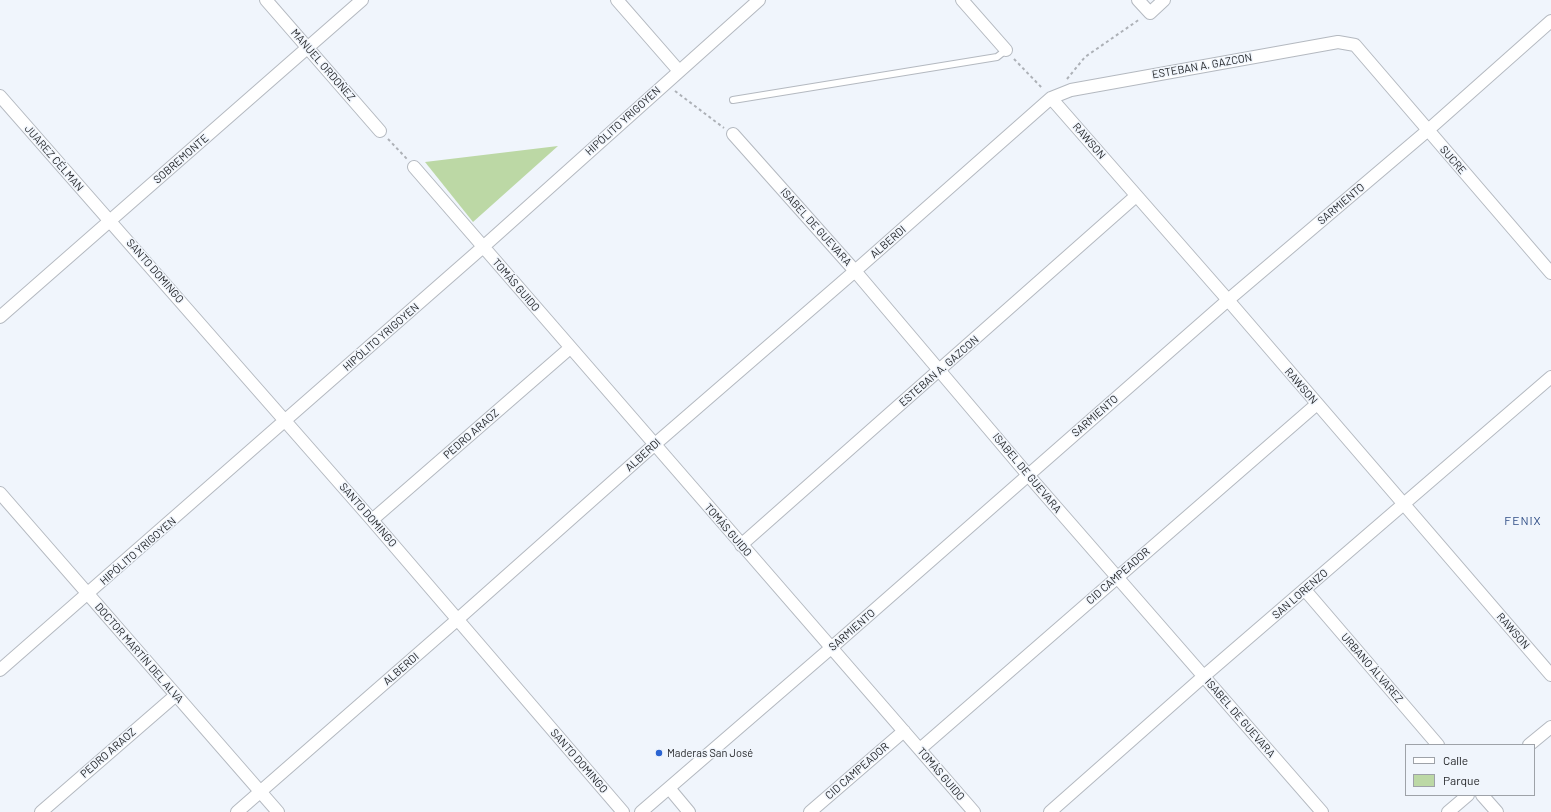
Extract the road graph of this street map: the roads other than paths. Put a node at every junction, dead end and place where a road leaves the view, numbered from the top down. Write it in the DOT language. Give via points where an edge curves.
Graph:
graph roads {
  1 [pos="266,0"];
  2 [pos="362,0"];
  3 [pos="617,0"];
  4 [pos="759,0"];
  5 [pos="962,0"];
  6 [pos="1138,0"];
  7 [pos="1164,0"];
  8 [pos="1551,21"];
  9 [pos="1355,45"];
  10 [pos="307,48"];
  11 [pos="1006,50"];
  12 [pos="679,71"];
  13 [pos="0,96"];
  14 [pos="1051,98"];
  15 [pos="733,100"];
  16 [pos="1428,130"];
  17 [pos="380,131"];
  18 [pos="733,134"];
  19 [pos="414,168"];
  20 [pos="1136,196"];
  21 [pos="110,220"];
  22 [pos="484,247"];
  23 [pos="855,271"];
  24 [pos="1551,273"];
  25 [pos="1228,300"];
  26 [pos="0,317"];
  27 [pos="570,348"];
  28 [pos="940,370"];
  29 [pos="1551,377"];
  30 [pos="1317,404"];
  31 [pos="286,421"];
  32 [pos="654,445"];
  33 [pos="1028,475"];
  34 [pos="0,493"];
  35 [pos="1404,504"];
  36 [pos="372,520"];
  37 [pos="741,544"];
  38 [pos="1116,578"];
  39 [pos="1305,590"];
  40 [pos="88,594"];
  41 [pos="458,619"];
  42 [pos="831,648"];
  43 [pos="0,670"];
  44 [pos="1551,674"];
  45 [pos="1204,676"];
  46 [pos="176,695"];
  47 [pos="1551,727"];
  48 [pos="904,731"];
  49 [pos="1437,744"];
  50 [pos="1530,744"];
  51 [pos="920,749"];
  52 [pos="669,788"];
  53 [pos="260,792"];
  54 [pos="1467,796"];
  55 [pos="1483,796"];
  56 [pos="41,812"];
  57 [pos="237,812"];
  58 [pos="278,812"];
  59 [pos="623,812"];
  60 [pos="641,812"];
  61 [pos="689,812"];
  62 [pos="810,812"];
  63 [pos="973,812"];
  64 [pos="1050,812"];
  65 [pos="1322,812"];
  66 [pos="1448,812"];
  67 [pos="1497,812"];
  1 -- 10 [label="street, MANUEL ORDOÑEZ"];
  2 -- 10 [label="street, SOBREMONTE"];
  3 -- 12 [label="street"];
  4 -- 12 [label="street, HIPÓLITO YRIGOYEN"];
  5 -- 11 [label="street"];
  6 -- 7 [label="street" via="1150,13"];
  8 -- 16 [label="street, SARMIENTO"];
  9 -- 14 [label="street, ESTEBAN A. GAZCON" via="1338,42 1071,90"];
  9 -- 16 [label="street, SUCRE"];
  10 -- 17 [label="street, MANUEL ORDOÑEZ"];
  10 -- 21 [label="street, SOBREMONTE"];
  11 -- 15 [label="lane" via="997,58"];
  12 -- 22 [label="street, HIPÓLITO YRIGOYEN"];
  13 -- 21 [label="street, JUAREZ CÉLMAN"];
  14 -- 20 [label="street, RAWSON"];
  14 -- 23 [label="street, ALBERDI"];
  16 -- 24 [label="street, SUCRE"];
  16 -- 25 [label="street, SARMIENTO"];
  18 -- 23 [label="street, ISABEL DE GUEVARA"];
  19 -- 22 [label="street"];
  20 -- 25 [label="street, RAWSON"];
  20 -- 28 [label="street, ESTEBAN A. GAZCON"];
  21 -- 26 [label="street, SOBREMONTE"];
  21 -- 31 [label="street, SANTO DOMINGO"];
  22 -- 27 [label="street, TOMÁS GUIDO"];
  22 -- 31 [label="street, HIPÓLITO YRIGOYEN"];
  23 -- 28 [label="street, ISABEL DE GUEVARA"];
  23 -- 32 [label="street, ALBERDI"];
  25 -- 30 [label="street, RAWSON"];
  25 -- 33 [label="street, SARMIENTO"];
  27 -- 32 [label="street, TOMÁS GUIDO"];
  27 -- 36 [label="street, PEDRO ARAOZ"];
  28 -- 33 [label="street, ISABEL DE GUEVARA"];
  28 -- 37 [label="street, ESTEBAN A. GAZCON"];
  29 -- 35 [label="street, SAN LORENZO"];
  30 -- 35 [label="street, RAWSON"];
  30 -- 38 [label="street, CID CAMPEADOR"];
  31 -- 36 [label="street, SANTO DOMINGO"];
  31 -- 40 [label="street, HIPÓLITO YRIGOYEN"];
  32 -- 37 [label="street, TOMÁS GUIDO"];
  32 -- 41 [label="street, ALBERDI"];
  33 -- 38 [label="street, ISABEL DE GUEVARA"];
  33 -- 42 [label="street, SARMIENTO"];
  34 -- 40 [label="street, DOCTOR MARTÍN DEL ALVA"];
  35 -- 39 [label="street, SAN LORENZO"];
  35 -- 44 [label="street, RAWSON"];
  36 -- 41 [label="street, SANTO DOMINGO"];
  37 -- 42 [label="street, TOMÁS GUIDO"];
  38 -- 45 [label="street, ISABEL DE GUEVARA"];
  38 -- 51 [label="street, CID CAMPEADOR"];
  39 -- 45 [label="street, SAN LORENZO"];
  39 -- 49 [label="street, URBANO ÁLVAREZ"];
  40 -- 43 [label="street, HIPÓLITO YRIGOYEN"];
  40 -- 46 [label="street, DOCTOR MARTÍN DEL ALVA"];
  41 -- 53 [label="street, ALBERDI"];
  41 -- 59 [label="street, SANTO DOMINGO"];
  42 -- 48 [label="street, TOMÁS GUIDO"];
  42 -- 52 [label="street, SARMIENTO"];
  45 -- 64 [label="street, SAN LORENZO"];
  45 -- 65 [label="street, ISABEL DE GUEVARA"];
  46 -- 53 [label="street, DOCTOR MARTÍN DEL ALVA"];
  46 -- 56 [label="street, PEDRO ARAOZ"];
  47 -- 50 [label="street"];
  48 -- 51 [label="street, TOMÁS GUIDO"];
  48 -- 62 [label="street, CID CAMPEADOR"];
  51 -- 63 [label="street, TOMÁS GUIDO"];
  52 -- 60 [label="street, SARMIENTO"];
  52 -- 61 [label="street"];
  53 -- 57 [label="street, ALBERDI"];
  53 -- 58 [label="street, DOCTOR MARTÍN DEL ALVA"];
  54 -- 66 [label="street"];
  55 -- 67 [label="street"];
}
